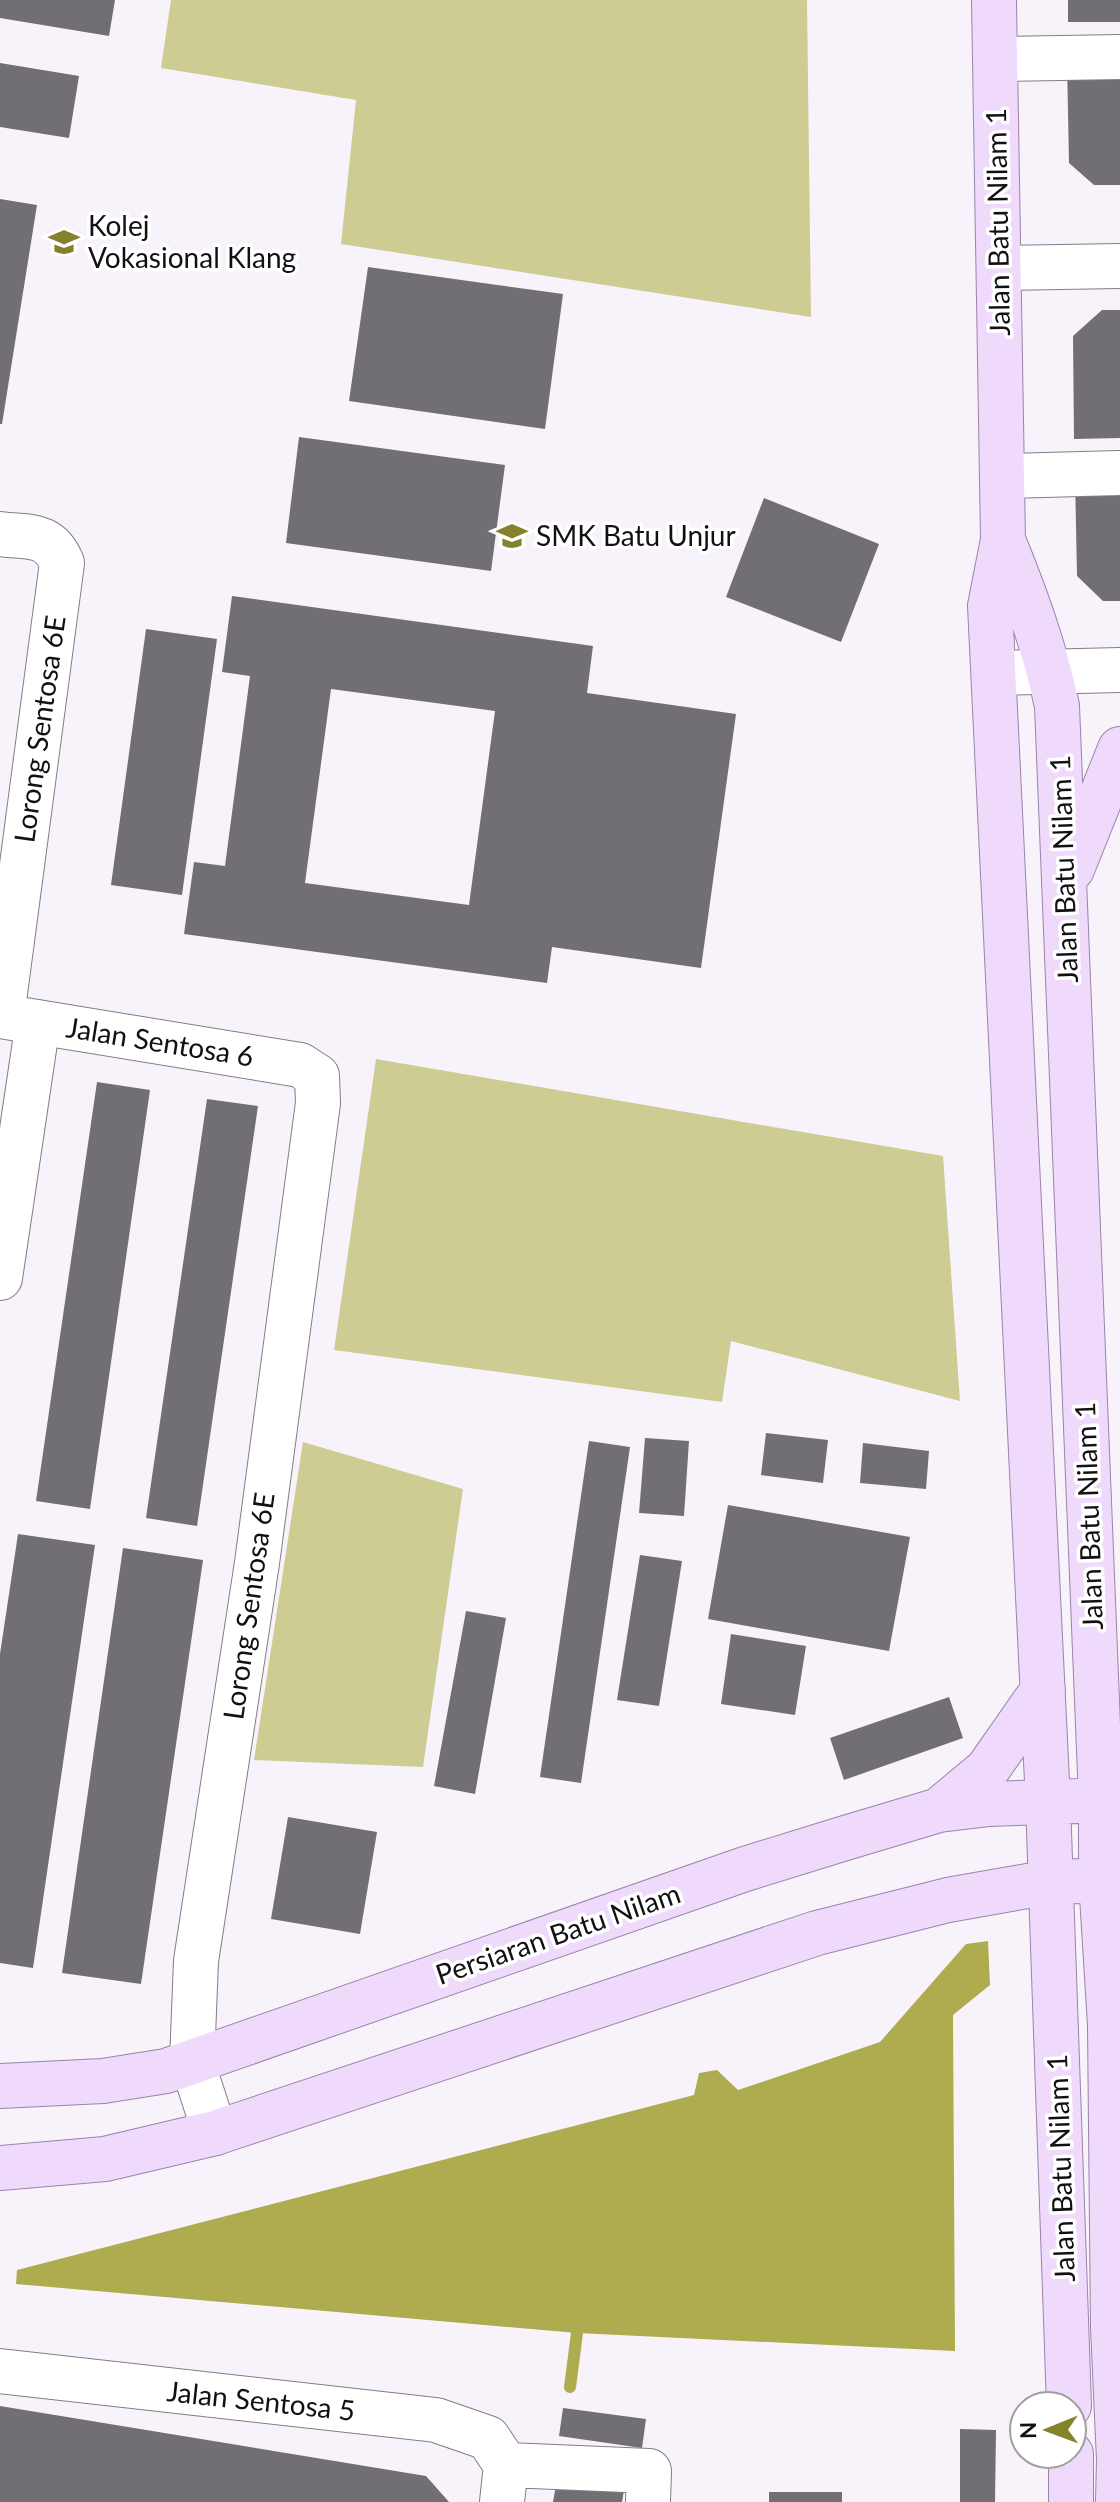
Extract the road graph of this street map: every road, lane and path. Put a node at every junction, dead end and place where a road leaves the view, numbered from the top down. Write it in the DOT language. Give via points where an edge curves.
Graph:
graph roads {
  1 [pos="994,0"];
  2 [pos="1120,57"];
  3 [pos="995,59"];
  4 [pos="1120,266"];
  5 [pos="999,268"];
  6 [pos="1120,473"];
  7 [pos="1002,476"];
  8 [pos="0,534"];
  9 [pos="1003,540"];
  10 [pos="1120,670"];
  11 [pos="1050,671"];
  12 [pos="994,673"];
  13 [pos="1120,749"];
  14 [pos="1064,890"];
  15 [pos="14,1018"];
  16 [pos="317,1076"];
  17 [pos="0,1278"];
  18 [pos="1094,1639"];
  19 [pos="1120,1673"];
  20 [pos="1043,1690"];
  21 [pos="1110,1800"];
  22 [pos="1048,1802"];
  23 [pos="939,1810"];
  24 [pos="1111,1880"];
  25 [pos="1050,1882"];
  26 [pos="1115,2012"];
  27 [pos="192,2062"];
  28 [pos="0,2086"];
  29 [pos="215,2133"];
  30 [pos="0,2168"];
  31 [pos="1116,2328"];
  32 [pos="0,2371"];
  33 [pos="1068,2390"];
  34 [pos="1120,2460"];
  35 [pos="1071,2472"];
  36 [pos="504,2484"];
  37 [pos="648,2502"];
  38 [pos="1118,2502"];
  1 -- 3 [label="main road, Jalan Batu Nilam 1"];
  2 -- 3 [label="street"];
  3 -- 5 [label="main road, Jalan Batu Nilam 1"];
  4 -- 5 [label="street"];
  5 -- 7 [label="main road, Jalan Batu Nilam 1"];
  6 -- 7 [label="street"];
  7 -- 9 [label="main road, Jalan Batu Nilam 1"];
  8 -- 15 [label="street, Lorong Sentosa 6E" via="46,541 56,547 62,563"];
  9 -- 11 [label="main road, Jalan Batu Nilam 1"];
  9 -- 12 [label="main road, Jalan Batu Nilam 1" via="990,606"];
  10 -- 11 [label="street"];
  11 -- 12 [label="street"];
  11 -- 14 [label="main road, Jalan Batu Nilam 1" via="1057,706"];
  12 -- 20 [label="main road, Jalan Batu Nilam 1"];
  13 -- 14 [label="main road"];
  14 -- 18 [label="main road, Jalan Batu Nilam 1"];
  15 -- 16 [label="street, Jalan Sentosa 6" via="300,1065"];
  15 -- 17 [label="street, Lorong Sentosa 6E"];
  16 -- 27 [label="street, Lorong Sentosa 6E" via="318,1103 257,1563 196,1961"];
  18 -- 19 [label="main road"];
  18 -- 21 [label="main road, Jalan Batu Nilam 1"];
  20 -- 22 [label="main road, Jalan Batu Nilam 1"];
  20 -- 23 [label="main road" via="987,1770"];
  21 -- 22 [label="main road, Persiaran Batu Nilam"];
  21 -- 24 [label="main road, Jalan Batu Nilam 1"];
  22 -- 23 [label="main road, Persiaran Batu Nilam"];
  22 -- 25 [label="main road, Jalan Batu Nilam 1"];
  23 -- 27 [label="main road, Persiaran Batu Nilam" via="745,1869"];
  24 -- 25 [label="main road"];
  24 -- 26 [label="main road, Jalan Batu Nilam 1"];
  25 -- 29 [label="main road" via="948,1900 817,1933"];
  25 -- 33 [label="main road, Jalan Batu Nilam 1"];
  26 -- 31 [label="main road, Jalan Batu Nilam 1"];
  27 -- 28 [label="main road, Persiaran Batu Nilam" via="103,2081"];
  27 -- 29 [label="street, Lorong Sentosa 6E"];
  29 -- 30 [label="main road" via="105,2159"];
  31 -- 34 [label="main road, Jalan Batu Nilam 1"];
  32 -- 36 [label="street, Jalan Sentosa 5" via="436,2420 488,2438"];
  34 -- 35 [label="street"];
  34 -- 38 [label="main road, Jalan Batu Nilam 1"];
  36 -- 37 [label="street" via="649,2471"];
}
